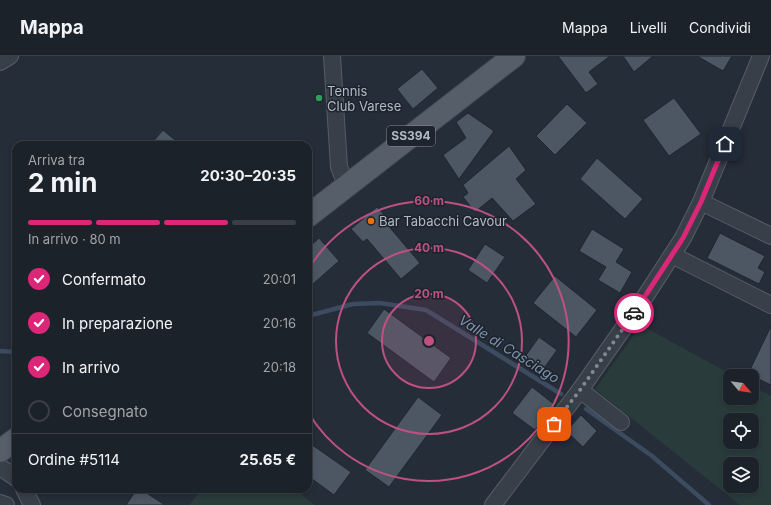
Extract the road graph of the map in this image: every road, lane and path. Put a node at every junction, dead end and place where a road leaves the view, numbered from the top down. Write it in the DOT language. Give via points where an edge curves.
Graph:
graph roads {
  1 [pos="10,56"];
  2 [pos="332,56"];
  3 [pos="514,56"];
  4 [pos="761,56"];
  5 [pos="0,62"];
  6 [pos="347,187"];
  7 [pos="701,202"];
  8 [pos="312,213"];
  9 [pos="771,236"];
  10 [pos="672,255"];
  11 [pos="771,305"];
  12 [pos="580,390"];
  13 [pos="621,422"];
  14 [pos="12,442"];
  15 [pos="0,451"];
  16 [pos="0,467"];
  17 [pos="12,475"];
  18 [pos="26,493"];
  19 [pos="32,505"];
  20 [pos="493,505"];
  1 -- 5 [label="street"];
  2 -- 6 [label="street" via="339,167"];
  3 -- 6 [label="main road, SS394"];
  4 -- 7 [label="street"];
  6 -- 8 [label="main road, SS394"];
  7 -- 9 [label="street"];
  7 -- 10 [label="street"];
  10 -- 11 [label="street"];
  10 -- 12 [label="street"];
  12 -- 13 [label="street"];
  12 -- 20 [label="street"];
  14 -- 15 [label="main road"];
  16 -- 17 [label="street"];
  18 -- 19 [label="street"];
}
